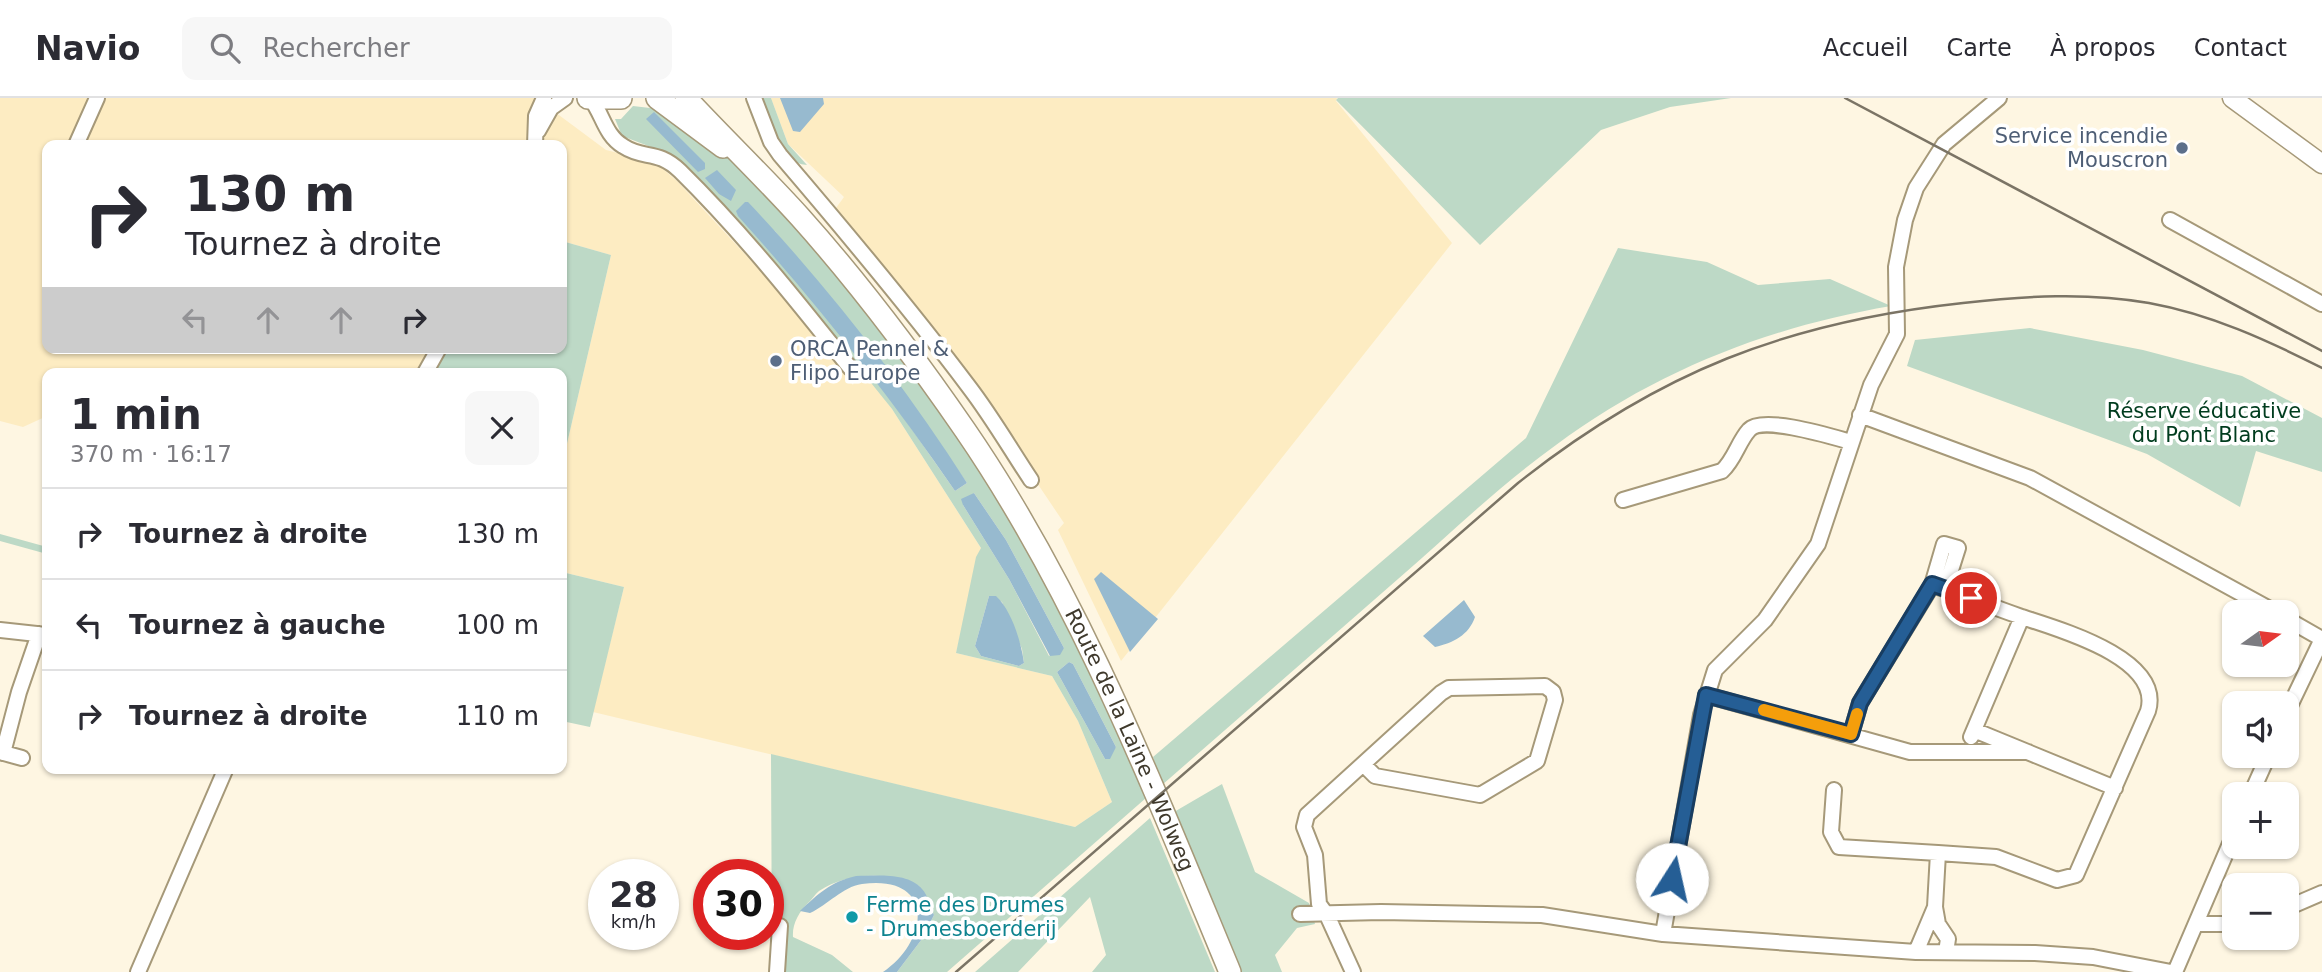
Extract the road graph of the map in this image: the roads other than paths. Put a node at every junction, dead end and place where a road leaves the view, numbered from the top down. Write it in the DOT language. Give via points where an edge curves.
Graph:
graph roads {
  1 [pos="97,98"];
  2 [pos="544,98"];
  3 [pos="565,98"];
  4 [pos="590,98"];
  5 [pos="619,98"];
  6 [pos="657,98"];
  7 [pos="686,98"];
  8 [pos="754,98"];
  9 [pos="1999,98"];
  10 [pos="2232,98"];
  11 [pos="78,140"];
  12 [pos="536,140"];
  13 [pos="616,141"];
  14 [pos="750,162"];
  15 [pos="2322,164"];
  16 [pos="2170,220"];
  17 [pos="2322,304"];
  18 [pos="851,369"];
  19 [pos="1860,415"];
  20 [pos="1851,442"];
  21 [pos="1031,481"];
  22 [pos="1623,500"];
  23 [pos="2253,600"];
  24 [pos="2022,617"];
  25 [pos="2300,627"];
  26 [pos="0,630"];
  27 [pos="42,635"];
  28 [pos="42,637"];
  29 [pos="2322,639"];
  30 [pos="2297,691"];
  31 [pos="1706,695"];
  32 [pos="1974,730"];
  33 [pos="1851,734"];
  34 [pos="1965,751"];
  35 [pos="1,752"];
  36 [pos="2028,752"];
  37 [pos="22,758"];
  38 [pos="1363,764"];
  39 [pos="223,774"];
  40 [pos="2115,788"];
  41 [pos="1834,790"];
  42 [pos="1938,853"];
  43 [pos="2224,859"];
  44 [pos="2322,893"];
  45 [pos="2299,903"];
  46 [pos="1935,906"];
  47 [pos="1300,914"];
  48 [pos="1346,914"];
  49 [pos="1328,915"];
  50 [pos="2196,924"];
  51 [pos="2222,924"];
  52 [pos="1663,934"];
  53 [pos="777,950"];
  54 [pos="1344,951"];
  55 [pos="1916,952"];
  56 [pos="1946,952"];
  57 [pos="2099,958"];
  58 [pos="138,972"];
  59 [pos="777,972"];
  60 [pos="1230,972"];
  61 [pos="1353,972"];
  62 [pos="2089,972"];
  63 [pos="2173,972"];
  1 -- 11 [label="street"];
  2 -- 12 [label="street" via="536,116"];
  3 -- 12 [label="street" via="545,116"];
  4 -- 5 [label="highway"];
  4 -- 13 [label="street"];
  5 -- 13 [label="street" via="611,121"];
  6 -- 14 [label="highway" via="714,142"];
  7 -- 14 [label="highway, Route de la Laine - Wolweg"];
  8 -- 21 [label="street" via="780,155 915,316 970,388"];
  9 -- 19 [label="street" via="1944,144 1916,187 1896,267 1899,330"];
  10 -- 15 [label="main road"];
  13 -- 18 [label="street" via="637,152 656,154 683,174 792,295"];
  14 -- 60 [label="highway, Route de la Laine - Wolweg" via="892,328 967,432 1017,513 1127,730"];
  16 -- 17 [label="street"];
  19 -- 20 [label="street"];
  19 -- 23 [label="street" via="2036,481"];
  20 -- 22 [label="street" via="1802,429 1757,425 1750,428 1722,471"];
  20 -- 31 [label="street" via="1818,544 1765,620 1715,670"];
  24 -- 32 [label="street"];
  24 -- 33 [label="street" via="1939,587 1860,703"];
  24 -- 40 [label="street" via="2095,642 2147,687 2148,711"];
  25 -- 29 [label="street"];
  26 -- 27 [label="street"];
  28 -- 35 [label="street"];
  29 -- 30 [label="street"];
  31 -- 33 [label="street"];
  31 -- 52 [label="street"];
  32 -- 34 [label="street"];
  32 -- 36 [label="street"];
  33 -- 34 [label="street" via="1910,752"];
  34 -- 36 [label="street"];
  35 -- 37 [label="street"];
  36 -- 40 [label="street"];
  38 -- 38 [label="street" via="1375,776 1480,795 1537,761 1555,700 1553,692 1545,686 1449,688"];
  38 -- 49 [label="street" via="1304,820 1315,855 1319,904"];
  39 -- 58 [label="street"];
  40 -- 42 [label="street" via="2077,873 2070,879 2053,879 1996,857"];
  41 -- 42 [label="street" via="1831,832 1839,847"];
  42 -- 46 [label="street"];
  43 -- 50 [label="street"];
  44 -- 45 [label="street"];
  46 -- 55 [label="street"];
  46 -- 56 [label="street" via="1938,924 1948,939"];
  47 -- 49 [label="street"];
  48 -- 49 [label="street"];
  48 -- 52 [label="street" via="1542,915"];
  48 -- 54 [label="street"];
  49 -- 54 [label="street"];
  50 -- 51 [label="street"];
  50 -- 63 [label="street"];
  52 -- 55 [label="street"];
  53 -- 59 [label="street"];
  54 -- 61 [label="street"];
  55 -- 56 [label="street"];
  56 -- 57 [label="street"];
  57 -- 62 [label="street"];
  57 -- 63 [label="street"];
}
